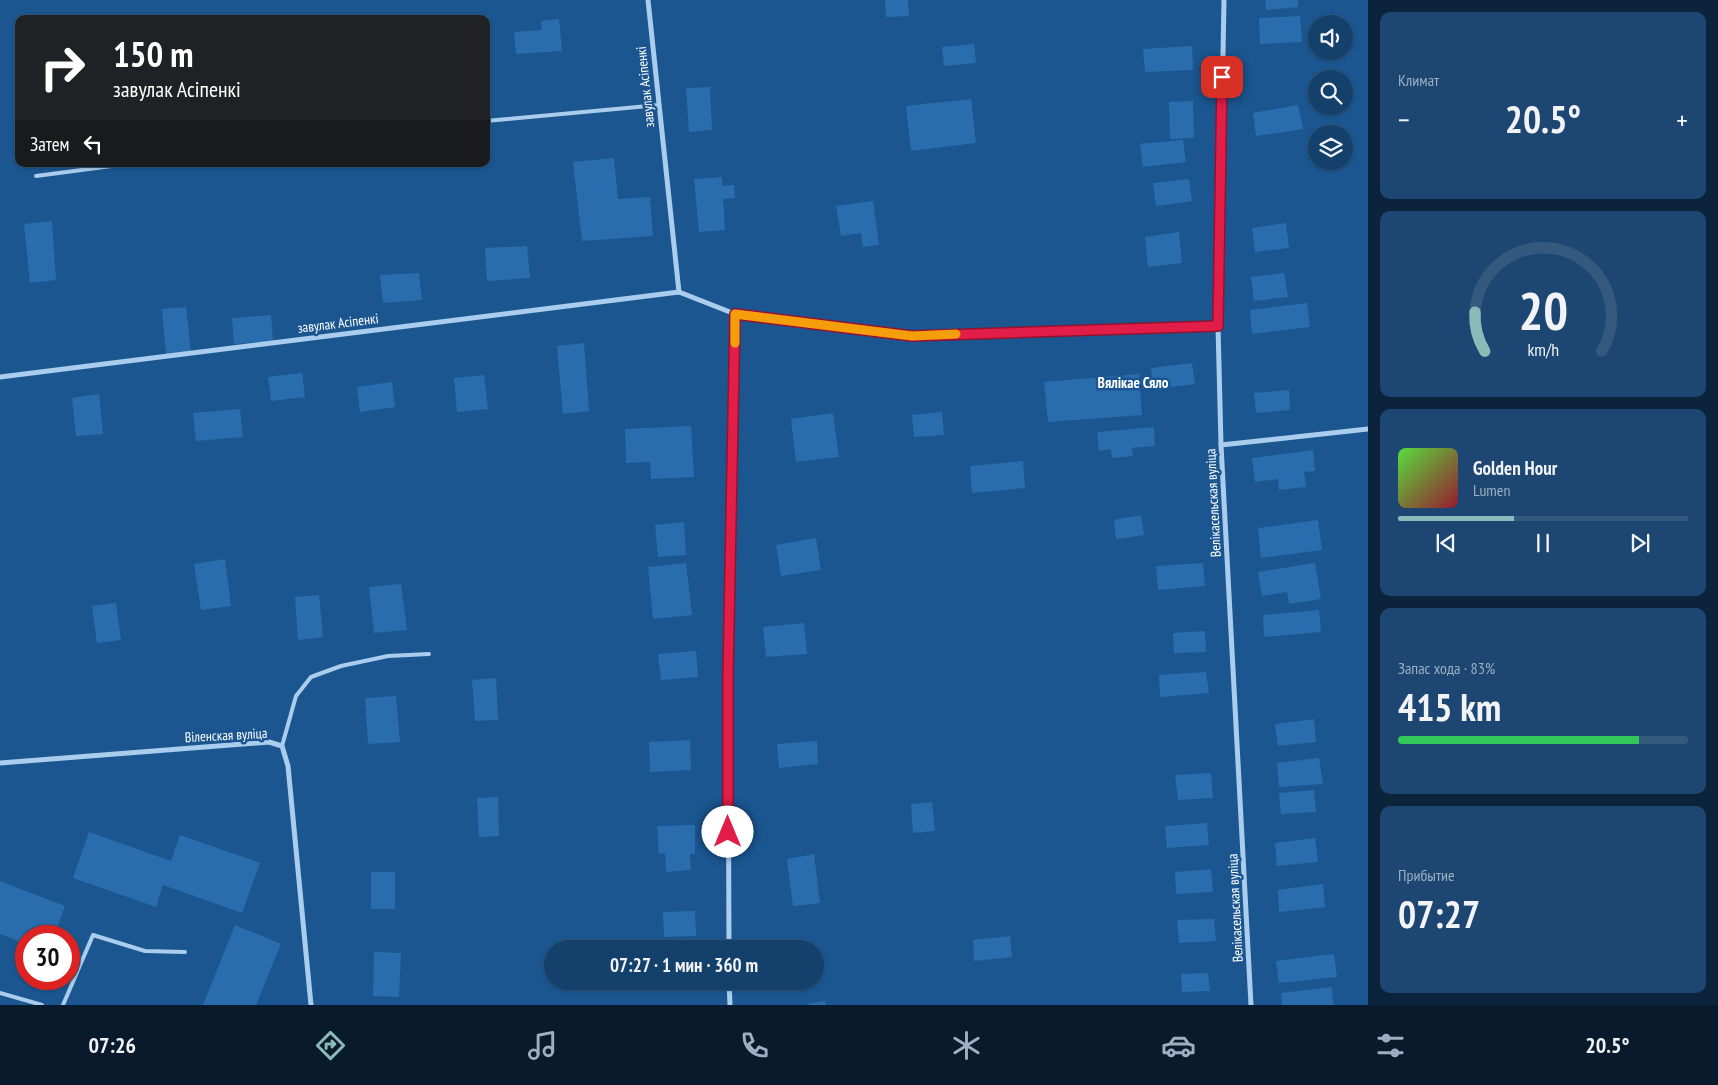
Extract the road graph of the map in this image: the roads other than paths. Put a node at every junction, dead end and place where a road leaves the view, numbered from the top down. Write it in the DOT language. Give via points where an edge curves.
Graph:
graph roads {
  1 [pos="648,0"];
  2 [pos="1224,0"];
  3 [pos="659,105"];
  4 [pos="490,121"];
  5 [pos="104,167"];
  6 [pos="36,176"];
  7 [pos="679,292"];
  8 [pos="735,314"];
  9 [pos="1218,326"];
  10 [pos="0,377"];
  11 [pos="1368,429"];
  12 [pos="1222,445"];
  13 [pos="429,654"];
  14 [pos="282,746"];
  15 [pos="0,763"];
  16 [pos="729,940"];
  17 [pos="185,952"];
  18 [pos="730,990"];
  19 [pos="0,993"];
  20 [pos="42,1005"];
  21 [pos="63,1005"];
  22 [pos="311,1005"];
  23 [pos="730,1005"];
  24 [pos="1252,1005"];
  1 -- 3 [label="street, завулак Асіпенкі"];
  2 -- 9 [label="street, Велікасельская вуліца"];
  3 -- 4 [label="lane"];
  3 -- 7 [label="street, завулак Асіпенкі"];
  5 -- 6 [label="lane"];
  7 -- 8 [label="street, завулак Асіпенкі"];
  7 -- 10 [label="street, завулак Асіпенкі"];
  8 -- 9 [label="street, завулак Асіпенкі" via="912,336"];
  8 -- 16 [label="street" via="728,676"];
  9 -- 12 [label="street, Велікасельская вуліца"];
  11 -- 12 [label="street"];
  12 -- 24 [label="street, Велікасельская вуліца"];
  13 -- 14 [label="lane" via="388,656 311,677 296,696"];
  14 -- 15 [label="street, Віленская вуліца" via="268,742"];
  14 -- 22 [label="street, Віленская вуліца" via="288,766"];
  17 -- 21 [label="lane" via="145,951 92,935"];
  18 -- 23 [label="street"];
  19 -- 20 [label="lane"];
}
